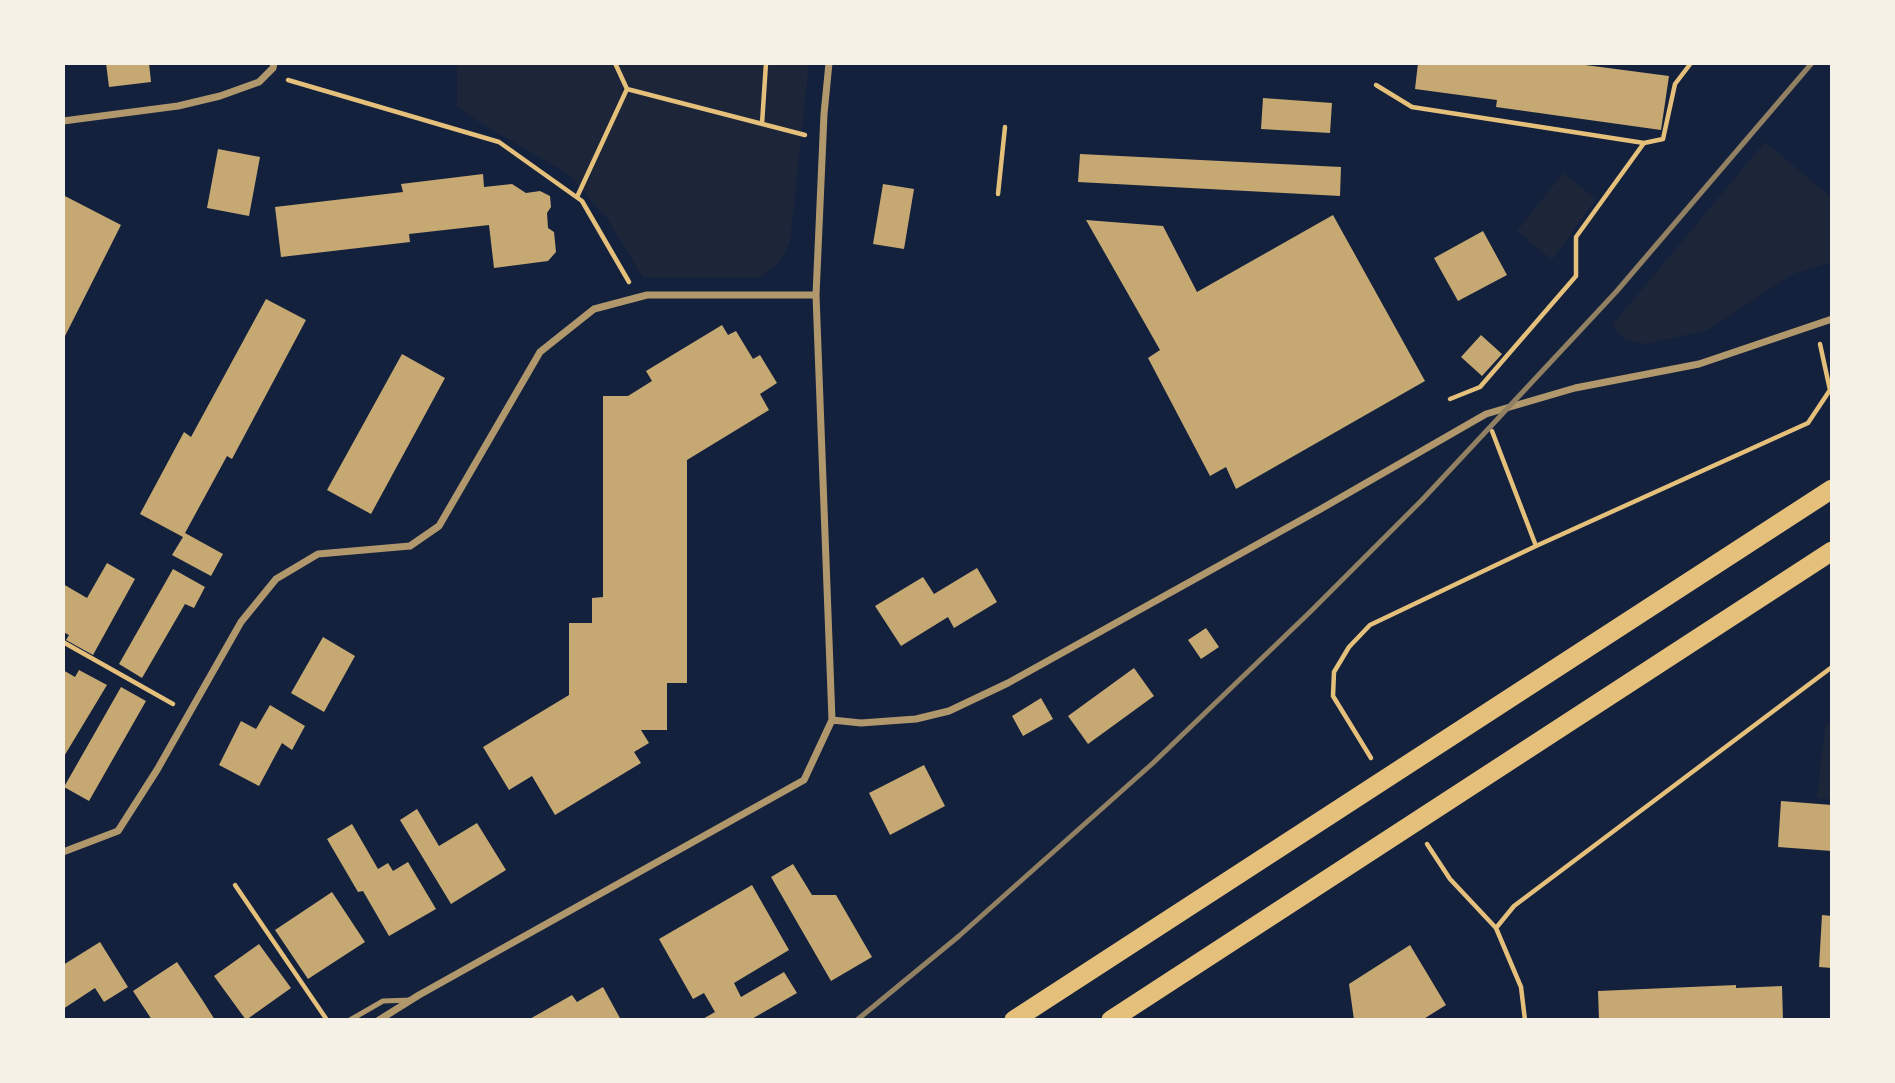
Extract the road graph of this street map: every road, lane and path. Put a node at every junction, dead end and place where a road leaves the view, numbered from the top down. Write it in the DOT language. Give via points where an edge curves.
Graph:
graph roads {
  1 [pos="274,63"];
  2 [pos="615,63"];
  3 [pos="766,63"];
  4 [pos="829,63"];
  5 [pos="1691,63"];
  6 [pos="267,74"];
  7 [pos="1376,85"];
  8 [pos="627,89"];
  9 [pos="63,121"];
  10 [pos="762,124"];
  11 [pos="1005,127"];
  12 [pos="823,140"];
  13 [pos="1644,143"];
  14 [pos="998,194"];
  15 [pos="577,197"];
  16 [pos="816,295"];
  17 [pos="638,298"];
  18 [pos="1832,319"];
  19 [pos="1816,326"];
  20 [pos="1450,399"];
  21 [pos="1486,414"];
  22 [pos="1832,489"];
  23 [pos="1536,546"];
  24 [pos="1832,551"];
  25 [pos="63,642"];
  26 [pos="1832,667"];
  27 [pos="189,713"];
  28 [pos="832,720"];
  29 [pos="1353,730"];
  30 [pos="63,852"];
  31 [pos="1450,879"];
  32 [pos="234,885"];
  33 [pos="1496,928"];
  34 [pos="411,1000"];
  35 [pos="327,1020"];
  36 [pos="351,1020"];
  37 [pos="379,1020"];
  38 [pos="1014,1020"];
  39 [pos="1111,1020"];
  40 [pos="1525,1020"];
  1 -- 6 [label="street"];
  2 -- 8 [label="path"];
  3 -- 10 [label="path"];
  4 -- 12 [label="street"];
  5 -- 13 [label="path" via="1675,84 1663,139"];
  6 -- 9 [label="street" via="259,82 178,106"];
  6 -- 15 [label="path" via="499,142"];
  7 -- 13 [label="path" via="1412,107"];
  8 -- 10 [label="path"];
  8 -- 15 [label="path"];
  10 -- 12 [label="path"];
  11 -- 14 [label="path"];
  12 -- 16 [label="street"];
  13 -- 20 [label="path" via="1576,237 1576,276 1480,387"];
  15 -- 17 [label="path"];
  16 -- 17 [label="street"];
  16 -- 28 [label="street"];
  17 -- 27 [label="street" via="594,309 540,352 439,526 410,546 318,554 276,579 241,622"];
  18 -- 19 [label="street"];
  19 -- 21 [label="street" via="1699,364 1575,388"];
  19 -- 23 [label="path" via="1830,390 1808,423"];
  21 -- 23 [label="path"];
  21 -- 28 [label="street" via="997,689 949,711 916,719"];
  22 -- 38 [label="highway"];
  23 -- 29 [label="path" via="1370,625 1334,672 1333,696"];
  24 -- 39 [label="highway"];
  25 -- 27 [label="path"];
  26 -- 33 [label="path" via="1514,906"];
  27 -- 30 [label="street" via="118,831"];
  28 -- 34 [label="street" via="804,780"];
  31 -- 33 [label="path"];
  32 -- 35 [label="path"];
  33 -- 40 [label="path" via="1521,987"];
  34 -- 36 [label="lane" via="383,1001"];
  34 -- 37 [label="street"];
}
